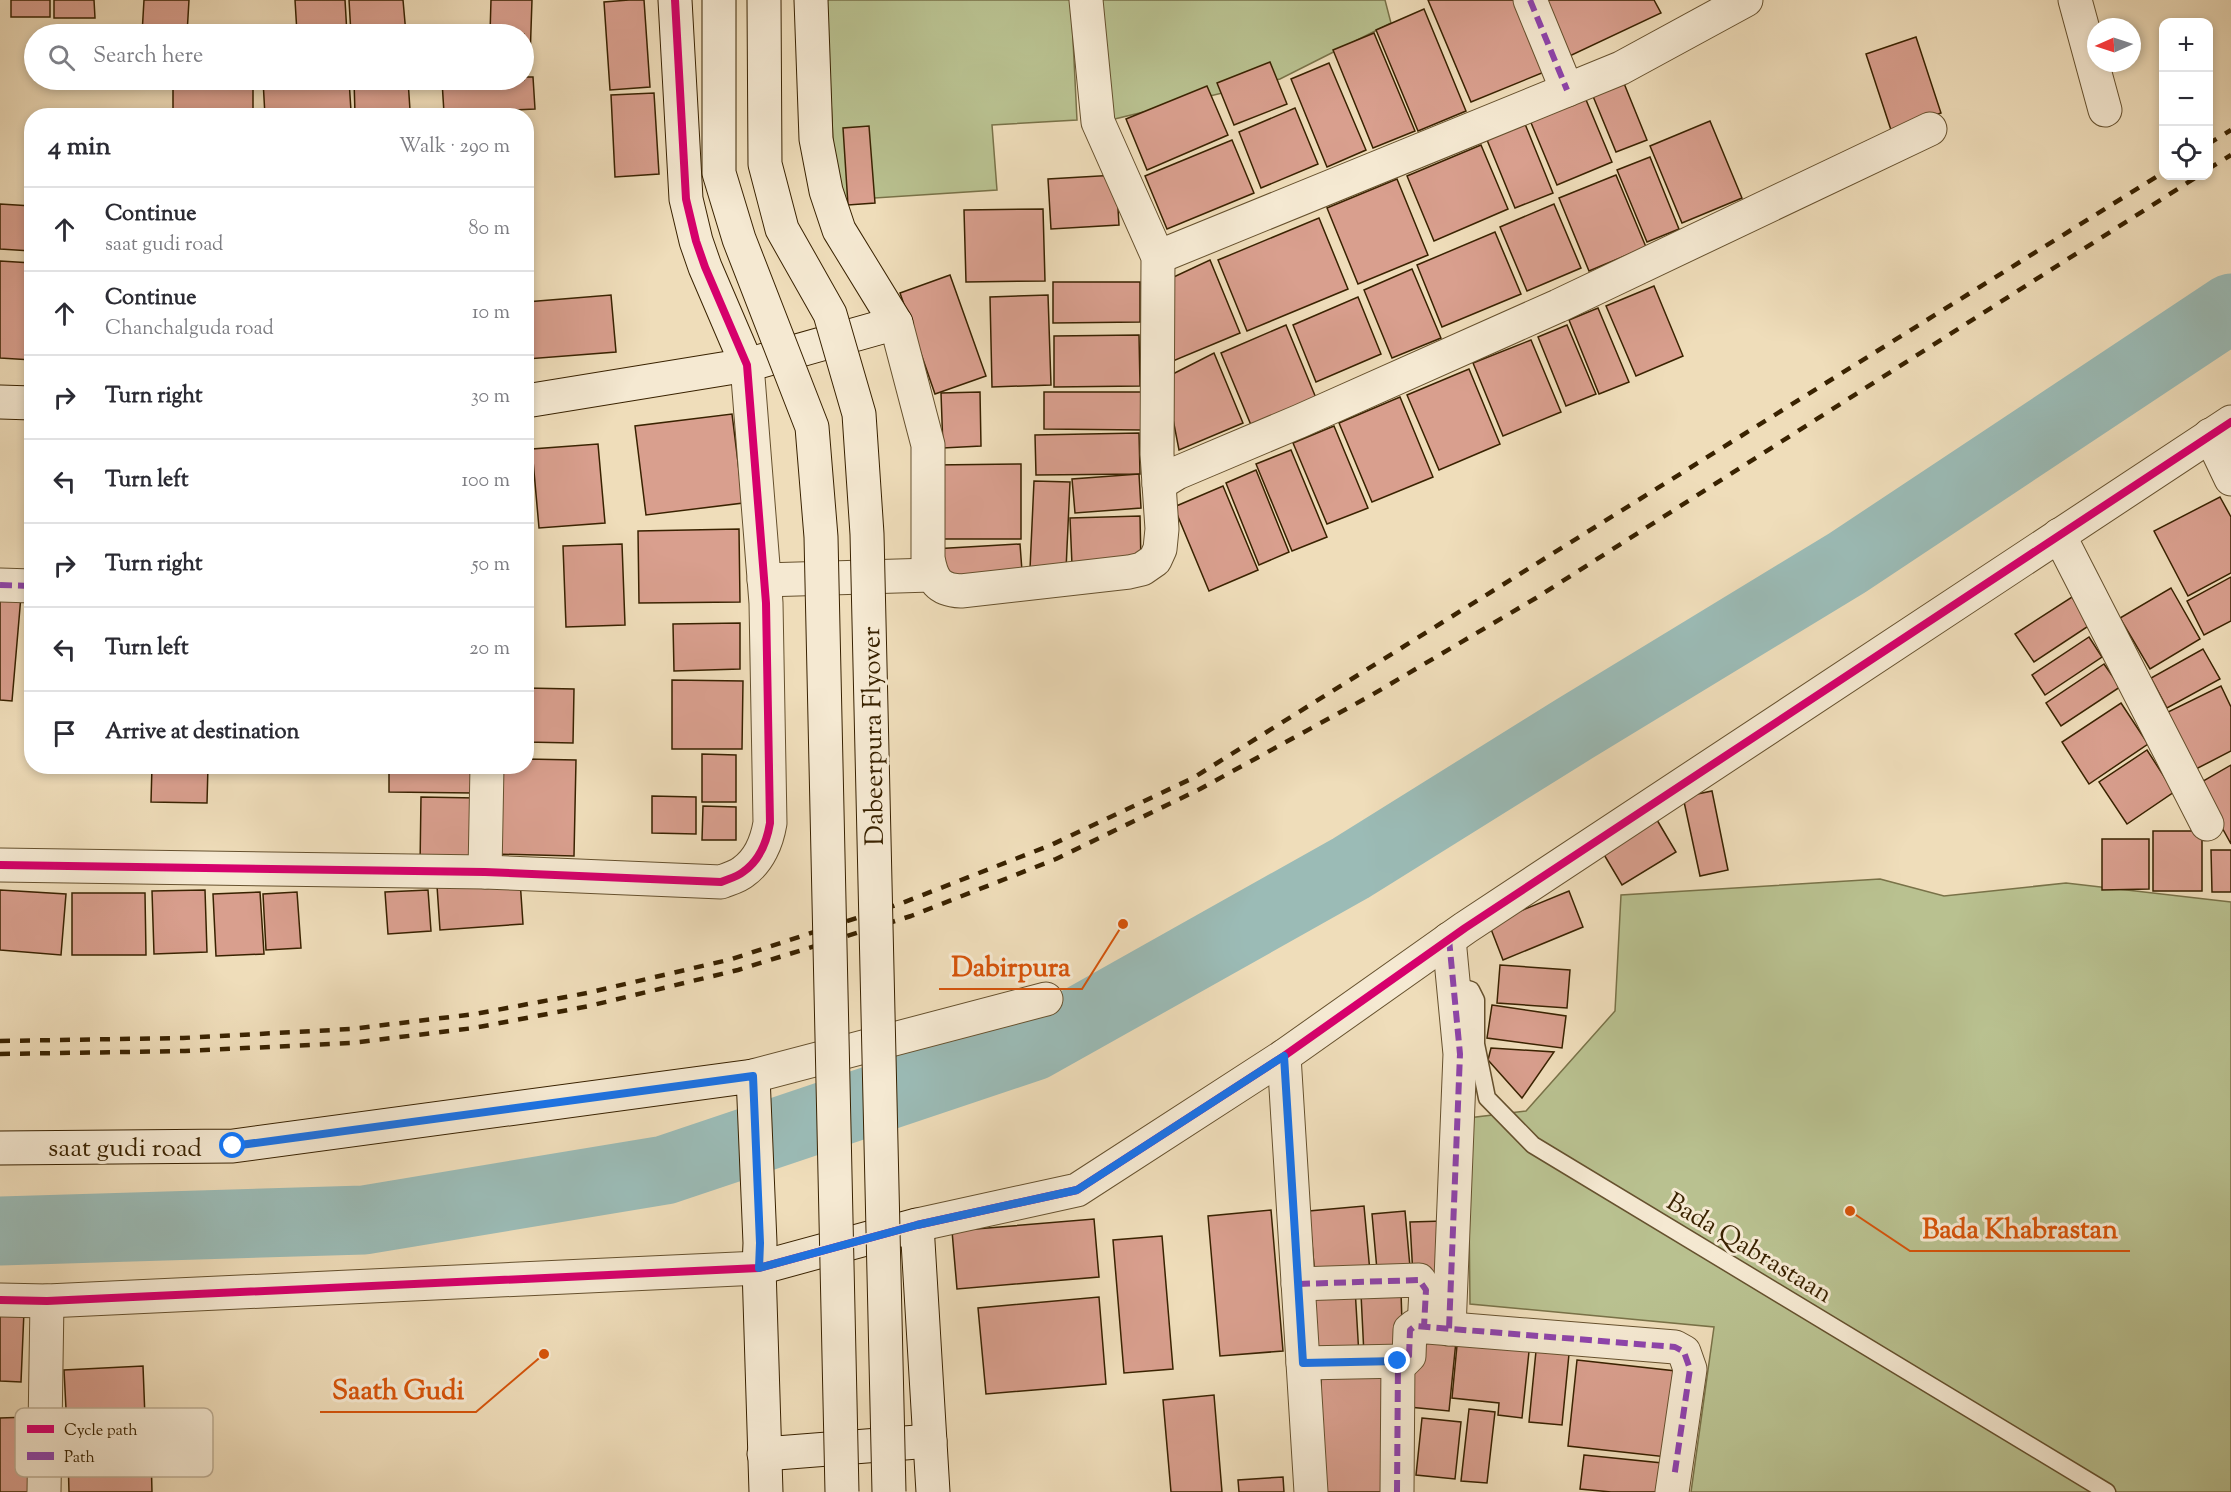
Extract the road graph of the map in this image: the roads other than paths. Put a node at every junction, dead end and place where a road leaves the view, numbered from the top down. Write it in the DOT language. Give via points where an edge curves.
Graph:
graph roads {
  1 [pos="675,0"];
  2 [pos="719,0"];
  3 [pos="764,0"];
  4 [pos="811,0"];
  5 [pos="1086,0"];
  6 [pos="1530,0"];
  7 [pos="1746,0"];
  8 [pos="2075,0"];
  9 [pos="1567,90"];
  10 [pos="2105,110"];
  11 [pos="1930,129"];
  12 [pos="1158,257"];
  13 [pos="896,323"];
  14 [pos="747,365"];
  15 [pos="534,400"];
  16 [pos="0,402"];
  17 [pos="24,403"];
  18 [pos="2220,428"];
  19 [pos="2231,479"];
  20 [pos="1159,484"];
  21 [pos="2059,535"];
  22 [pos="931,575"];
  23 [pos="764,580"];
  24 [pos="0,585"];
  25 [pos="24,586"];
  26 [pos="487,774"];
  27 [pos="2207,824"];
  28 [pos="0,865"];
  29 [pos="485,873"];
  30 [pos="1449,939"];
  31 [pos="1454,985"];
  32 [pos="1046,999"];
  33 [pos="1284,1056"];
  34 [pos="754,1083"];
  35 [pos="0,1148"];
  36 [pos="917,1225"];
  37 [pos="759,1256"];
  38 [pos="1298,1284"];
  39 [pos="0,1300"];
  40 [pos="47,1301"];
  41 [pos="1437,1328"];
  42 [pos="1398,1361"];
  43 [pos="1303,1363"];
  44 [pos="45,1408"];
  45 [pos="930,1441"];
  46 [pos="764,1454"];
  47 [pos="44,1477"];
  48 [pos="44,1492"];
  49 [pos="765,1492"];
  50 [pos="842,1492"];
  51 [pos="889,1492"];
  52 [pos="933,1492"];
  53 [pos="1311,1492"];
  54 [pos="1397,1492"];
  55 [pos="1672,1492"];
  56 [pos="2107,1492"];
  1 -- 14 [label="street" via="686,199 705,267"];
  2 -- 50 [label="street, Dabeerpura Flyover, bridge" via="719,172 739,239 812,427 821,537"];
  3 -- 51 [label="street, Dabeerpura Flyover, bridge" via="765,164 782,229 830,314 859,414 867,534"];
  4 -- 13 [label="street" via="816,139 825,192 839,230"];
  5 -- 12 [label="street" via="1098,122"];
  6 -- 9 [label="street"];
  7 -- 9 [label="street" via="1621,68"];
  8 -- 10 [label="street"];
  9 -- 12 [label="street"];
  11 -- 20 [label="street" via="1558,306"];
  12 -- 20 [label="street"];
  13 -- 14 [label="street"];
  13 -- 22 [label="street" via="928,445"];
  14 -- 15 [label="street"];
  14 -- 23 [label="street"];
  16 -- 17 [label="street"];
  18 -- 19 [label="street"];
  18 -- 21 [label="street"];
  20 -- 22 [label="street" via="1160,549 1155,560 1142,569 961,591 949,591"];
  21 -- 27 [label="street"];
  21 -- 30 [label="street"];
  22 -- 23 [label="street"];
  23 -- 29 [label="street" via="770,823 767,839 756,859 743,872 721,882"];
  24 -- 25 [label="street"];
  26 -- 29 [label="street"];
  28 -- 29 [label="street"];
  30 -- 31 [label="street"];
  30 -- 33 [label="street"];
  31 -- 41 [label="street" via="1460,1054"];
  31 -- 56 [label="lane, Bada Qabrastaan" via="1471,990 1476,1000 1476,1044 1487,1098 1533,1145"];
  32 -- 34 [label="street, saat gudi road"];
  33 -- 36 [label="street" via="1077,1190"];
  33 -- 38 [label="street"];
  34 -- 35 [label="street, saat gudi road" via="712,1080 233,1146"];
  34 -- 37 [label="street"];
  36 -- 37 [label="street"];
  36 -- 45 [label="street"];
  37 -- 40 [label="street"];
  37 -- 46 [label="street"];
  38 -- 41 [label="street" via="1419,1280 1426,1290"];
  38 -- 43 [label="street"];
  39 -- 40 [label="street"];
  40 -- 44 [label="street"];
  41 -- 42 [label="street" via="1415,1326 1410,1330 1409,1356"];
  41 -- 55 [label="street" via="1675,1347 1683,1352 1690,1369"];
  42 -- 43 [label="street"];
  42 -- 54 [label="street"];
  43 -- 53 [label="street"];
  45 -- 46 [label="street"];
  45 -- 52 [label="street"];
  46 -- 49 [label="street"];
  47 -- 48 [label="street"];
}
